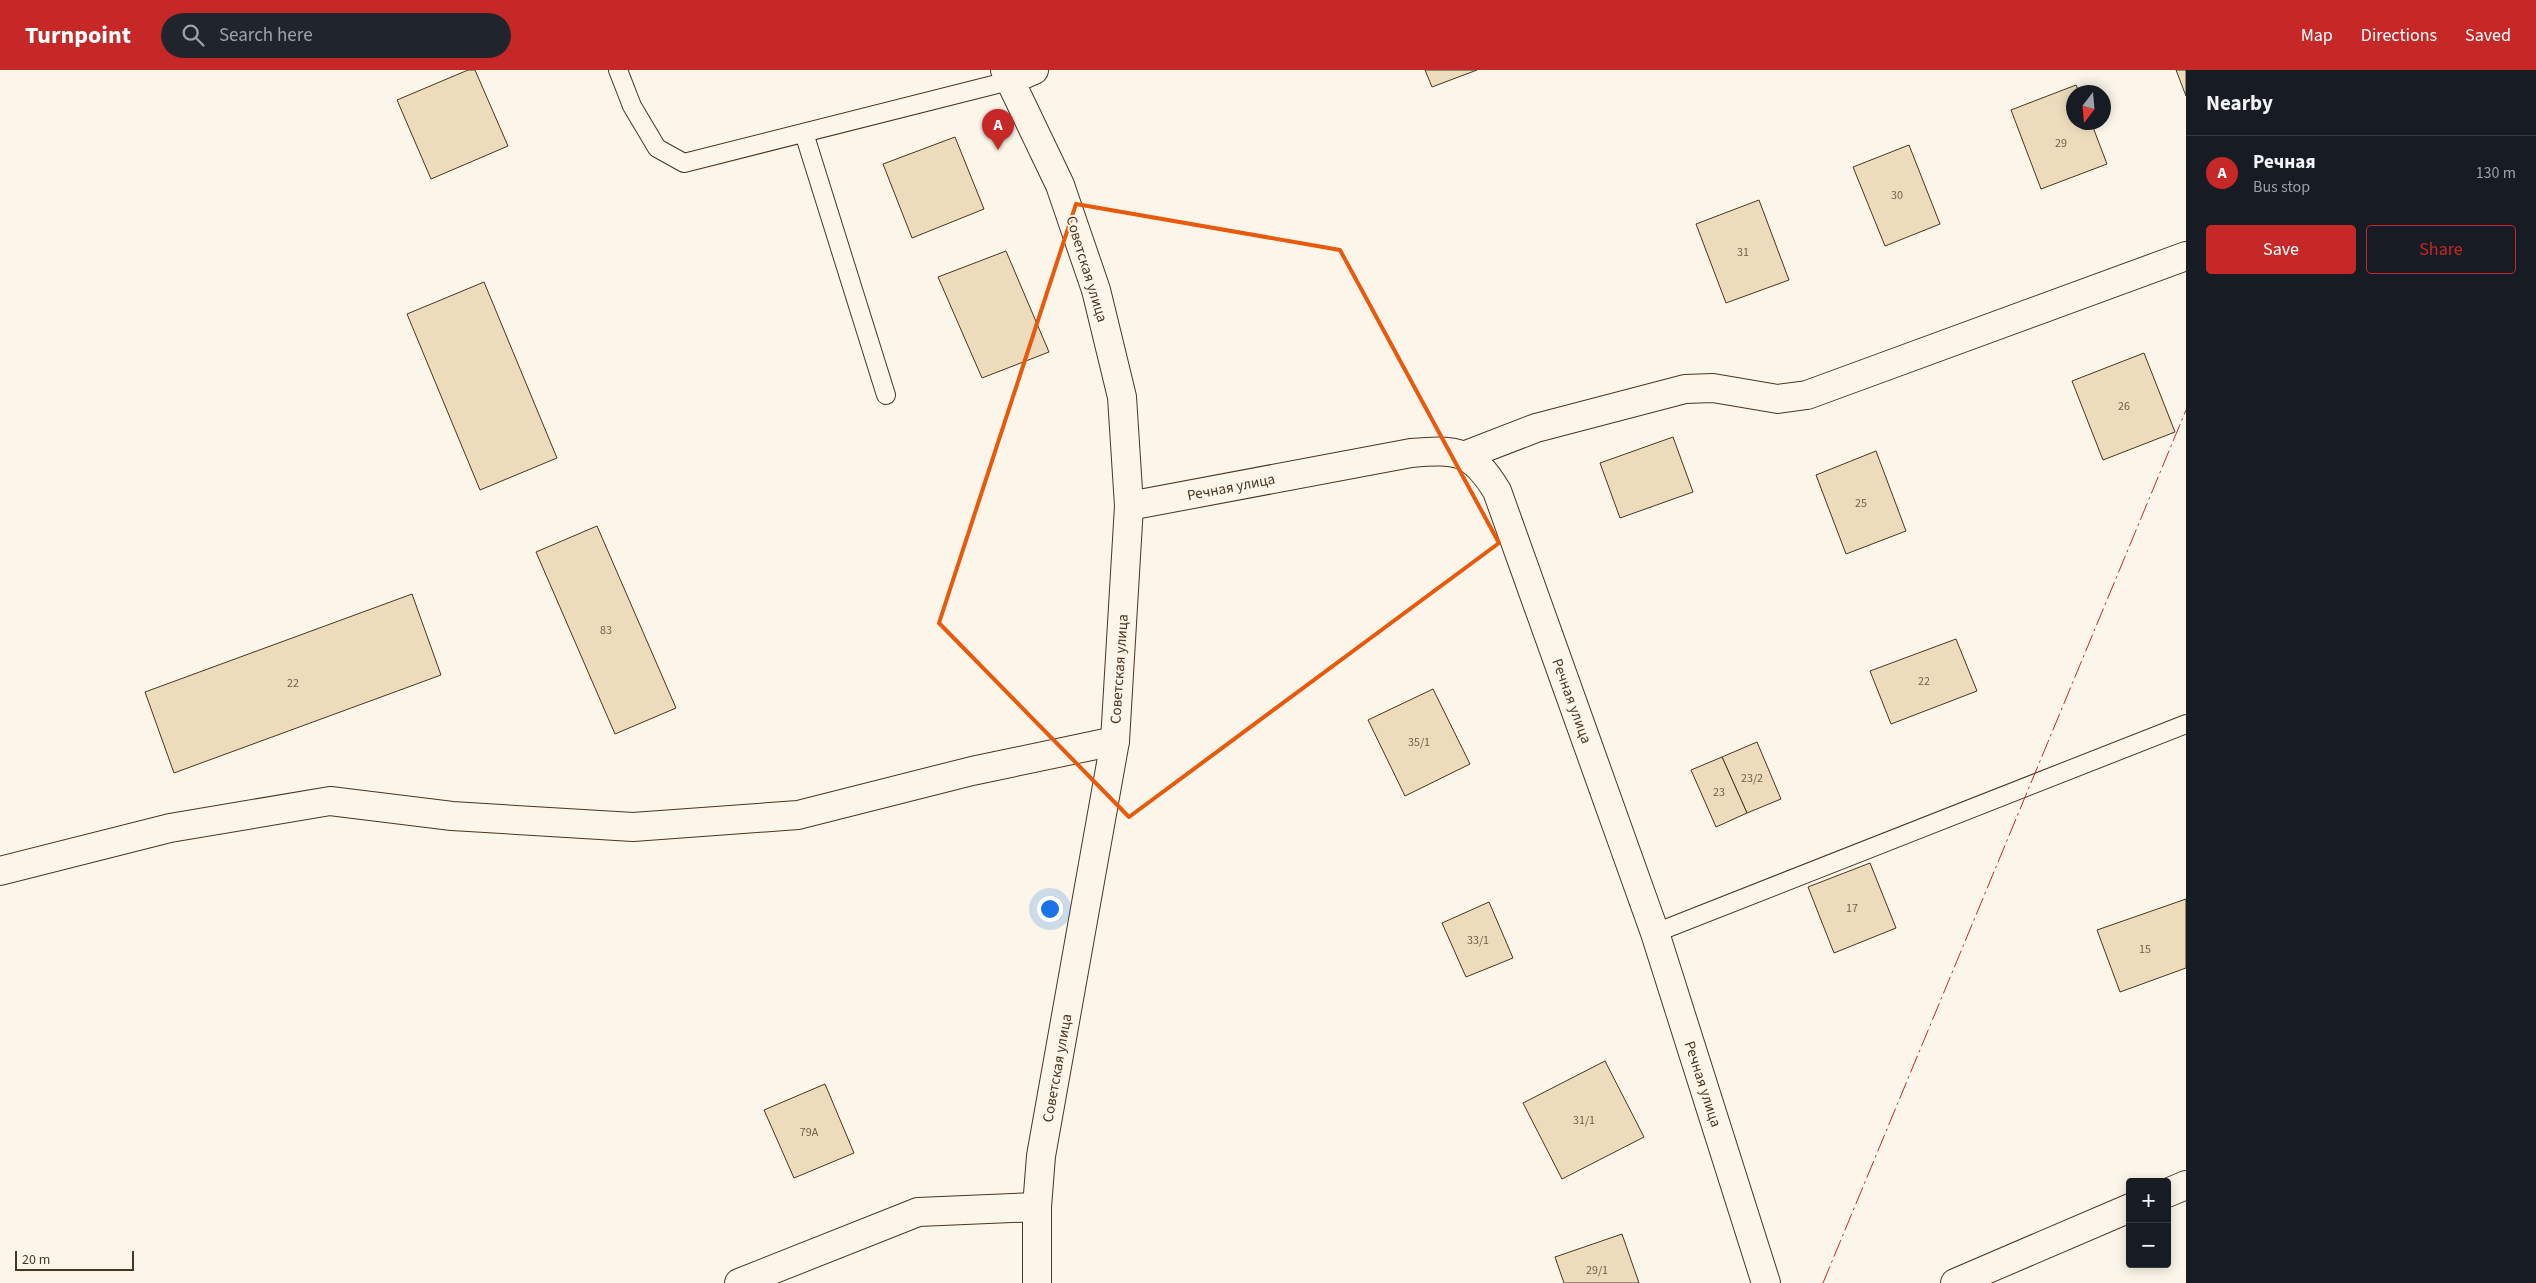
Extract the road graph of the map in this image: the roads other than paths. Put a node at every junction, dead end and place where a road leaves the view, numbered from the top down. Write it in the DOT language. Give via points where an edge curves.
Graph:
graph roads {
  1 [pos="618,70"];
  2 [pos="1034,70"];
  3 [pos="1007,75"];
  4 [pos="804,133"];
  5 [pos="2186,256"];
  6 [pos="886,395"];
  7 [pos="1466,455"];
  8 [pos="1129,506"];
  9 [pos="2186,724"];
  10 [pos="1114,741"];
  11 [pos="0,871"];
  12 [pos="1654,932"];
  13 [pos="2186,1185"];
  14 [pos="2171,1191"];
  15 [pos="1037,1207"];
  16 [pos="2126,1210"];
  17 [pos="739,1283"];
  18 [pos="1036,1283"];
  19 [pos="1766,1283"];
  20 [pos="1955,1283"];
  1 -- 4 [label="lane" via="632,106 657,148 684,163"];
  2 -- 3 [label="street"];
  3 -- 4 [label="lane"];
  3 -- 8 [label="street, Советская улица" via="1060,185 1096,290 1122,397"];
  4 -- 6 [label="lane"];
  5 -- 7 [label="street" via="1807,395 1778,399 1713,388 1685,388 1536,428"];
  7 -- 8 [label="street, Речная улица" via="1441,450 1411,453"];
  7 -- 12 [label="street, Речная улица" via="1484,470 1498,491"];
  8 -- 10 [label="street, Советская улица"];
  9 -- 12 [label="lane"];
  10 -- 11 [label="street" via="972,770 798,815 632,827 452,816 330,801 170,828"];
  10 -- 15 [label="street, Советская улица" via="1042,1156"];
  12 -- 19 [label="street, Речная улица"];
  13 -- 14 [label="street"];
  15 -- 17 [label="street" via="918,1212"];
  15 -- 18 [label="street, Советская улица"];
  16 -- 20 [label="street"];
}
